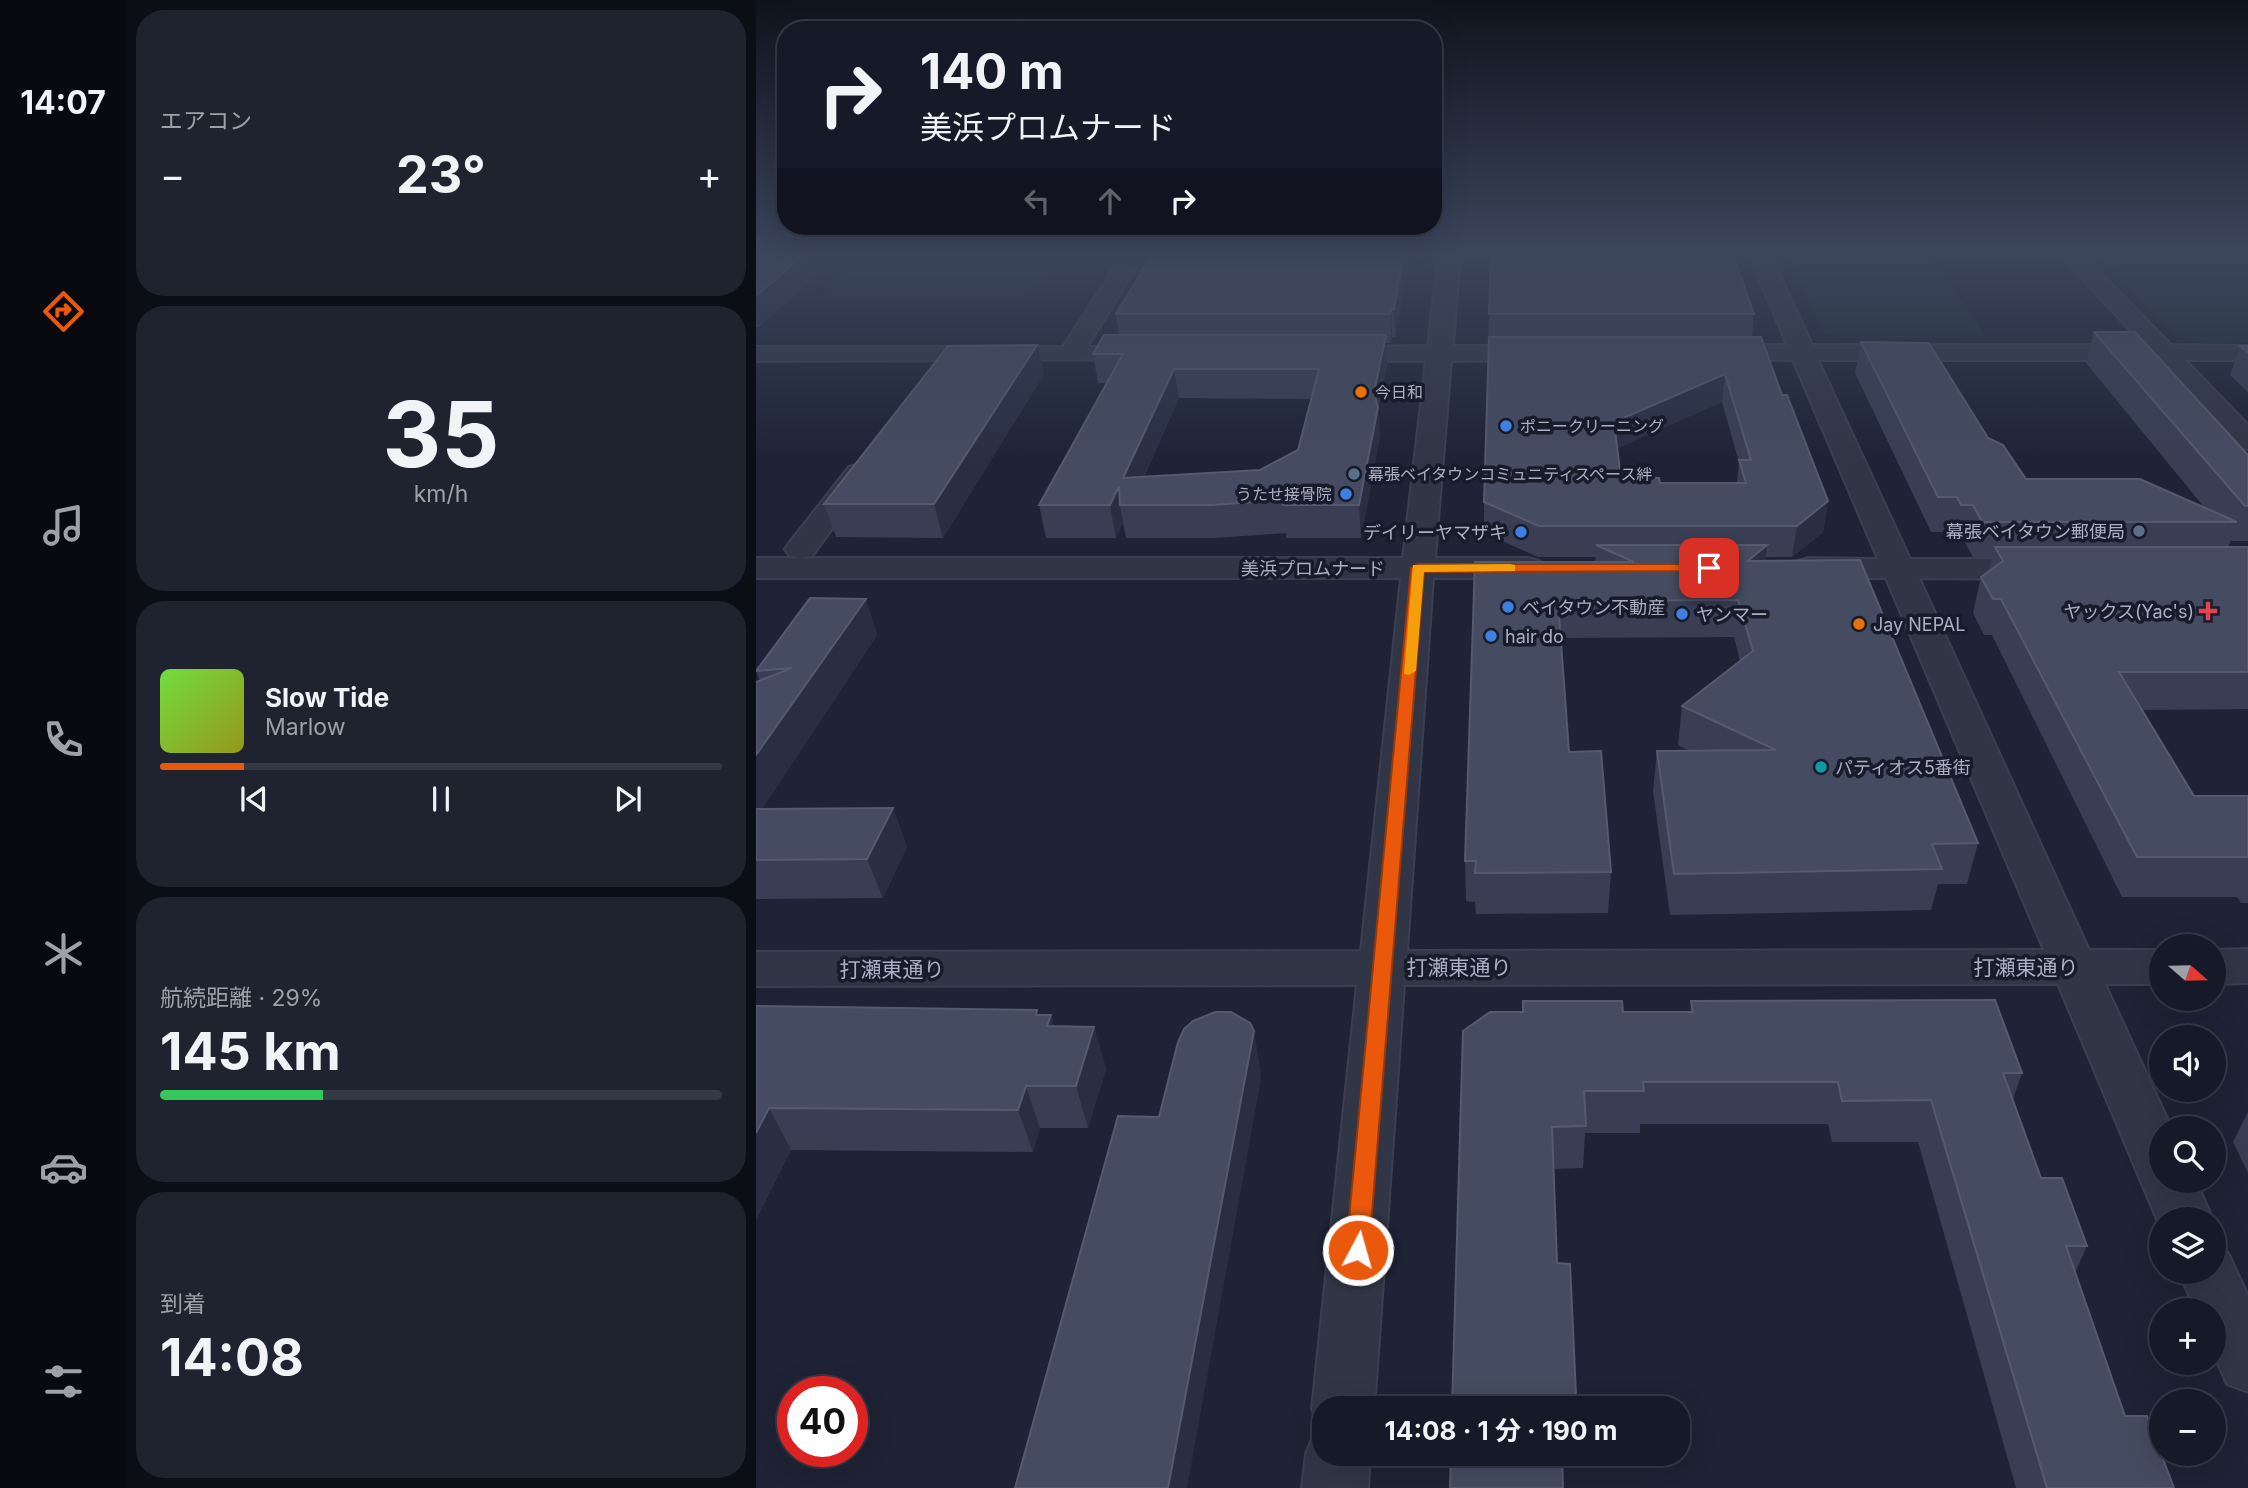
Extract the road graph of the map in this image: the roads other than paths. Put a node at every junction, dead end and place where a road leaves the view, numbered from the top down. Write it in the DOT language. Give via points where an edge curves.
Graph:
graph roads {
  1 [pos="1092,320"];
  2 [pos="1444,320"];
  3 [pos="1788,320"];
  4 [pos="2133,320"];
  5 [pos="1686,352"];
  6 [pos="1801,352"];
  7 [pos="1564,353"];
  8 [pos="2164,353"];
  9 [pos="2248,353"];
  10 [pos="756,354"];
  11 [pos="1070,354"];
  12 [pos="1166,354"];
  13 [pos="1304,354"];
  14 [pos="1441,354"];
  15 [pos="2248,441"];
  16 [pos="875,452"];
  17 [pos="801,549"];
  18 [pos="756,568"];
  19 [pos="1418,568"];
  20 [pos="1554,568"];
  21 [pos="1772,568"];
  22 [pos="1895,568"];
  23 [pos="2071,569"];
  24 [pos="1384,967"];
  25 [pos="2075,967"];
  26 [pos="2149,967"];
  27 [pos="2226,967"];
  28 [pos="2248,967"];
  29 [pos="756,969"];
  30 [pos="2149,1137"];
  31 [pos="2213,1284"];
  32 [pos="2248,1363"];
  33 [pos="1343,1396"];
  34 [pos="1337,1466"];
  35 [pos="1335,1488"];
  1 -- 11 [label="street"];
  2 -- 14 [label="street"];
  3 -- 6 [label="street"];
  4 -- 8 [label="street"];
  5 -- 6 [label="street"];
  6 -- 8 [label="street"];
  6 -- 22 [label="street"];
  7 -- 14 [label="street"];
  8 -- 9 [label="street"];
  8 -- 15 [label="street"];
  10 -- 11 [label="street"];
  11 -- 12 [label="street"];
  13 -- 14 [label="street"];
  14 -- 19 [label="street"];
  16 -- 17 [label="street"];
  18 -- 19 [label="street, 美浜プロムナード"];
  19 -- 20 [label="street, 美浜プロムナード"];
  19 -- 24 [label="street"];
  21 -- 22 [label="street"];
  22 -- 23 [label="street"];
  22 -- 25 [label="street"];
  24 -- 25 [label="street, 打瀬東通り"];
  24 -- 29 [label="street, 打瀬東通り"];
  24 -- 33 [label="street"];
  25 -- 26 [label="street, 打瀬東通り"];
  25 -- 30 [label="street"];
  27 -- 28 [label="street"];
  31 -- 32 [label="street"];
  34 -- 35 [label="street"];
}
